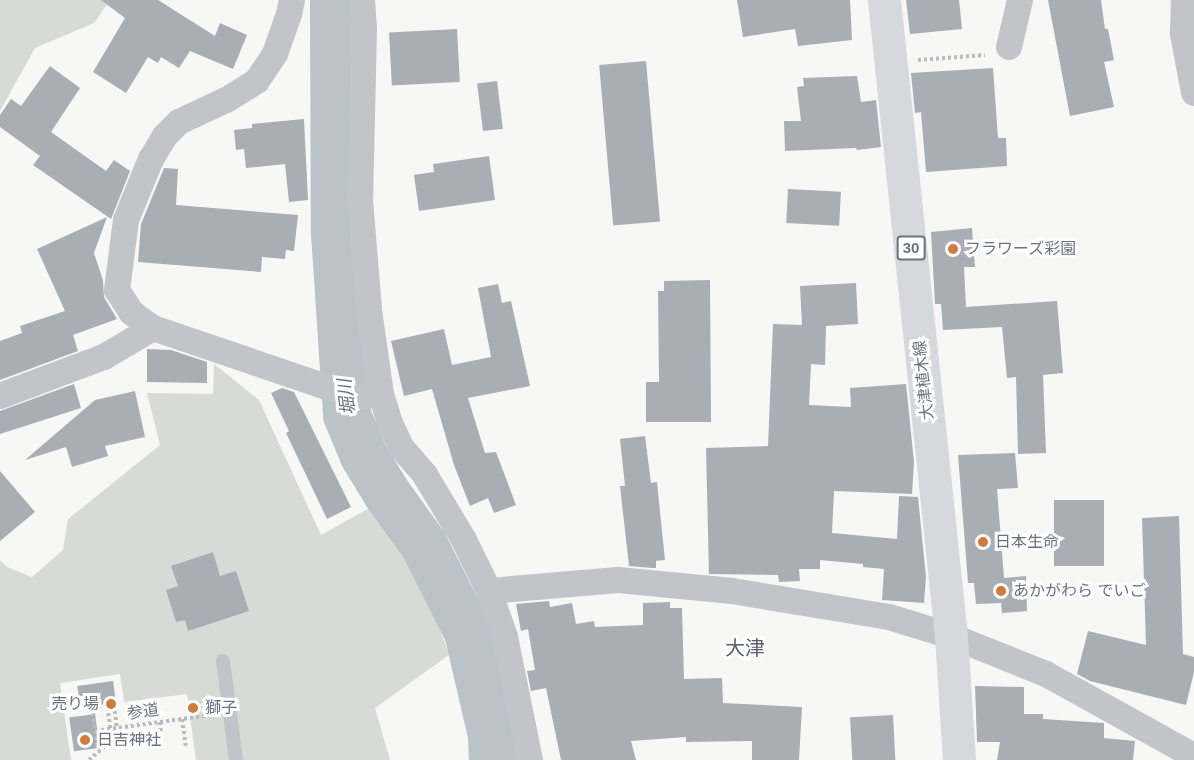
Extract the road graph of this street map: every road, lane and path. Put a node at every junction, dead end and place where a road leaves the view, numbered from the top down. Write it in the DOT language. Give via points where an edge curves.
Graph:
graph roads {
  1 [pos="292,0"];
  2 [pos="363,0"];
  3 [pos="884,0"];
  4 [pos="1020,0"];
  5 [pos="1184,0"];
  6 [pos="1189,34"];
  7 [pos="1009,47"];
  8 [pos="891,62"];
  9 [pos="1194,93"];
  10 [pos="153,328"];
  11 [pos="381,394"];
  12 [pos="0,396"];
  13 [pos="489,591"];
  14 [pos="951,636"];
  15 [pos="223,661"];
  16 [pos="107,706"];
  17 [pos="196,718"];
  18 [pos="182,719"];
  19 [pos="160,722"];
  20 [pos="117,728"];
  21 [pos="111,729"];
  22 [pos="95,731"];
  23 [pos="161,733"];
  24 [pos="97,746"];
  25 [pos="186,746"];
  26 [pos="1194,756"];
  27 [pos="89,760"];
  28 [pos="236,760"];
  29 [pos="530,760"];
  30 [pos="959,760"];
  1 -- 10 [label="street" via="275,54 257,81 179,122 151,159 126,220 117,290 132,313"];
  2 -- 11 [label="street" via="360,200"];
  3 -- 8 [label="main road, 大津植木線 / 30"];
  4 -- 7 [label="street"];
  5 -- 6 [label="street"];
  6 -- 9 [label="street"];
  7 -- 8 [label="path" via="982,56"];
  8 -- 14 [label="main road, 大津植木線 / 30"];
  10 -- 11 [label="street" via="356,397"];
  10 -- 12 [label="street" via="104,357"];
  11 -- 13 [label="street" via="401,447 425,475"];
  13 -- 14 [label="street" via="618,580 732,591 889,617"];
  13 -- 29 [label="street" via="505,637"];
  14 -- 26 [label="street" via="1046,674"];
  14 -- 30 [label="main road, 大津植木線 / 30"];
  15 -- 28 [label="lane"];
  16 -- 20 [label="path" via="114,705"];
  16 -- 21 [label="path"];
  16 -- 22 [label="path" via="92,708"];
  17 -- 18 [label="path, 参道"];
  18 -- 19 [label="path, 参道"];
  18 -- 25 [label="path"];
  19 -- 20 [label="path, 参道"];
  19 -- 23 [label="path"];
  20 -- 21 [label="path, 参道"];
  21 -- 22 [label="path, 参道"];
  21 -- 27 [label="path" via="112,740"];
  22 -- 24 [label="path"];
}
